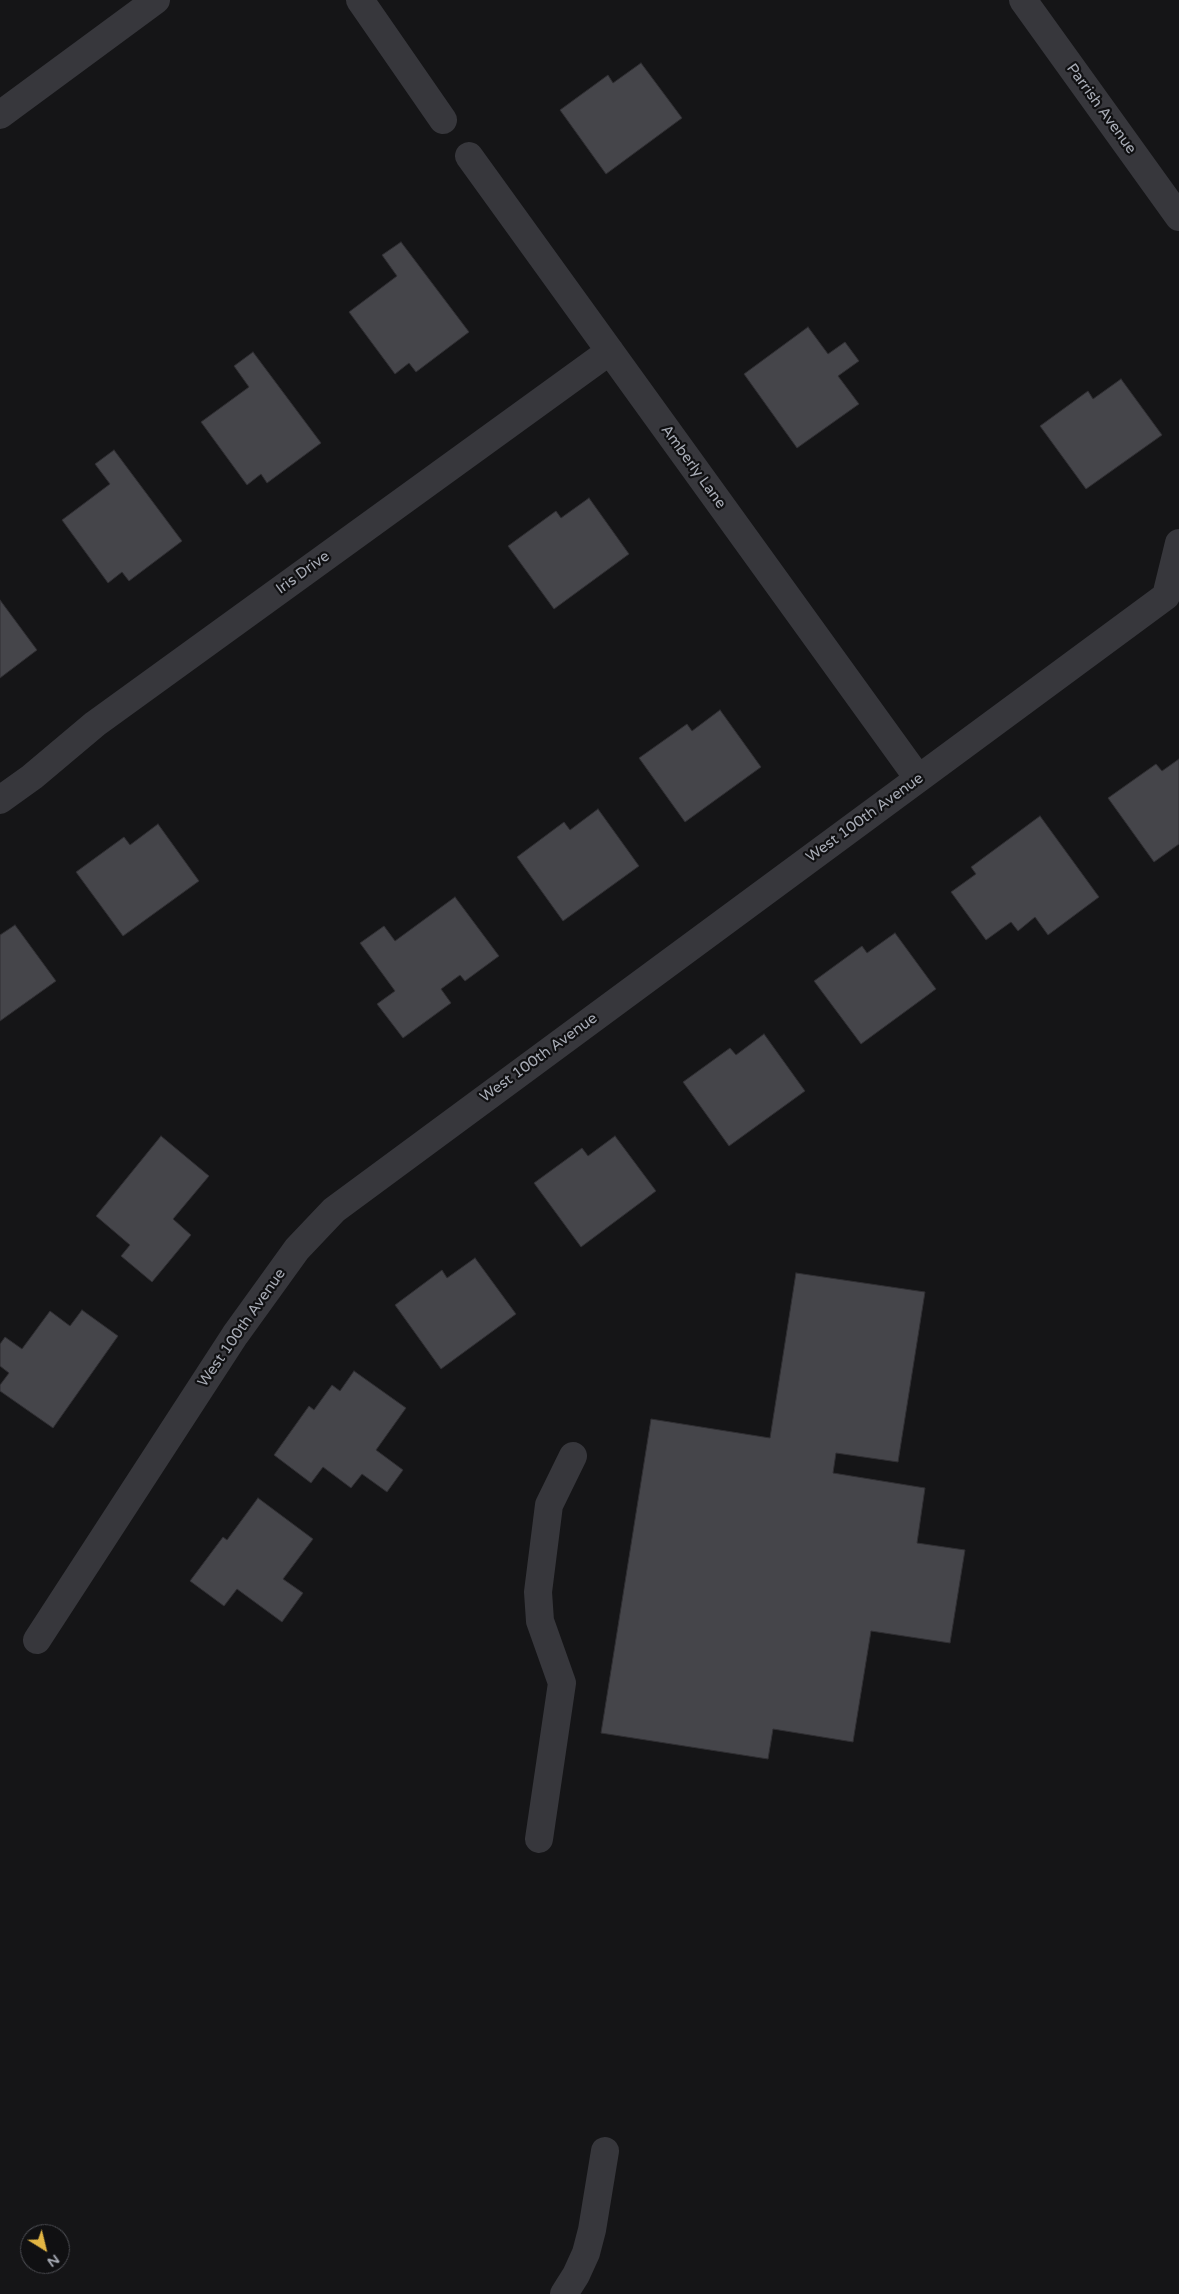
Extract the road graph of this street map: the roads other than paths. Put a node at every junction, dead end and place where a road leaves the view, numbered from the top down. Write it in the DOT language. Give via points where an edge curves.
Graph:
graph roads {
  1 [pos="156,0"];
  2 [pos="360,0"];
  3 [pos="1023,0"];
  4 [pos="0,115"];
  5 [pos="443,120"];
  6 [pos="469,156"];
  7 [pos="1179,217"];
  8 [pos="610,351"];
  9 [pos="1179,543"];
  10 [pos="1172,597"];
  11 [pos="918,778"];
  12 [pos="0,800"];
  13 [pos="573,1456"];
  14 [pos="37,1640"];
  15 [pos="539,1839"];
  16 [pos="605,2151"];
  17 [pos="564,2294"];
  1 -- 4 [label="street"];
  2 -- 5 [label="street"];
  3 -- 7 [label="street, Parrish Avenue"];
  6 -- 8 [label="street, Amberly Lane"];
  8 -- 11 [label="street, Amberly Lane"];
  8 -- 12 [label="street, Iris Drive" via="95,724"];
  9 -- 10 [label="street, West 100th Avenue"];
  10 -- 11 [label="street, West 100th Avenue"];
  11 -- 14 [label="street, West 100th Avenue" via="334,1210 297,1249 234,1335"];
  13 -- 15 [label="street" via="549,1505 538,1592 540,1621 562,1683"];
  16 -- 17 [label="street" via="586,2253"];
}
